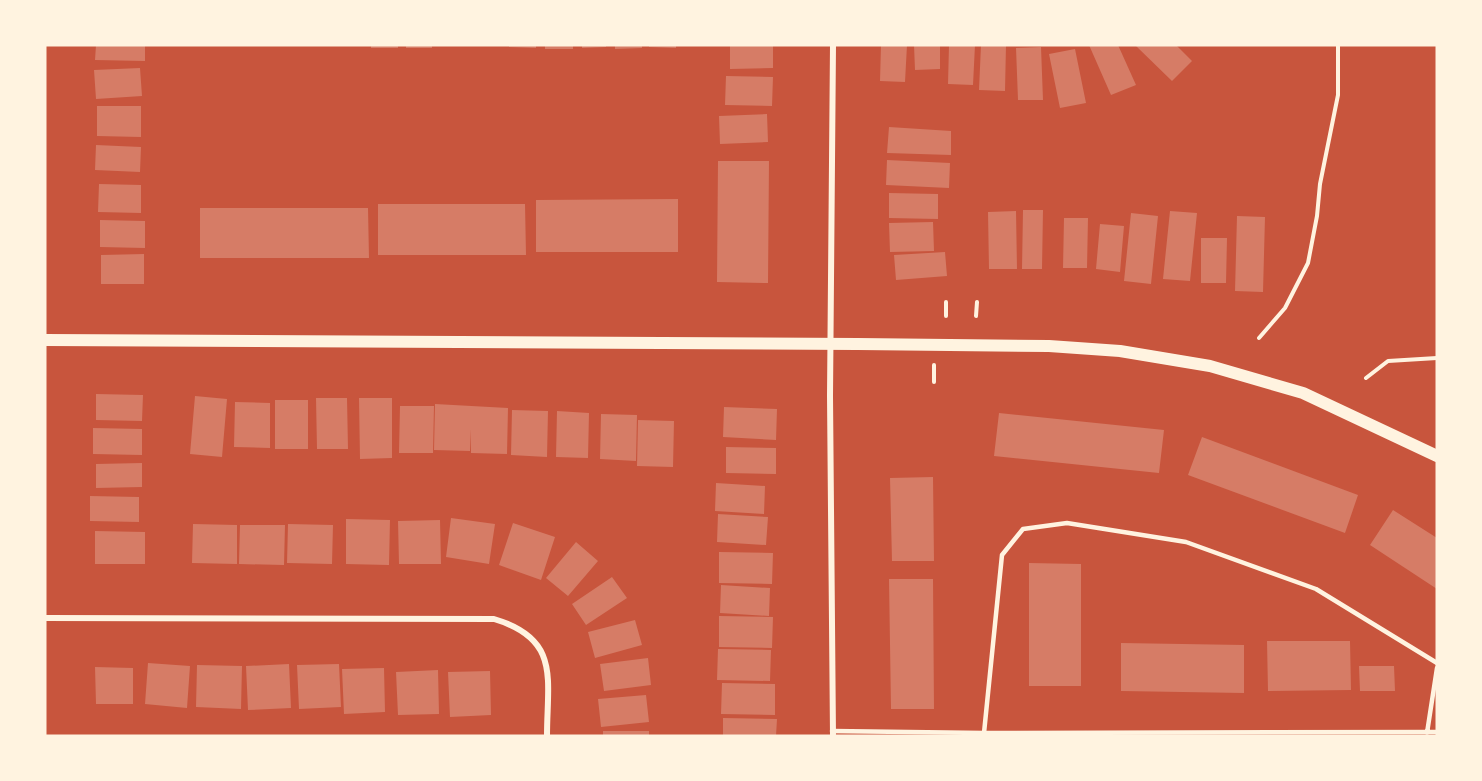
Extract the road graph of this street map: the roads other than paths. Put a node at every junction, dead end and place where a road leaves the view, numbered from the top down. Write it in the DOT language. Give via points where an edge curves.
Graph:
graph roads {
  1 [pos="833,45"];
  2 [pos="45,340"];
  3 [pos="831,344"];
  4 [pos="1437,456"];
  5 [pos="45,618"];
  6 [pos="1437,663"];
  7 [pos="1437,668"];
  8 [pos="1437,732"];
  9 [pos="984,733"];
  10 [pos="1427,733"];
  11 [pos="832,734"];
  12 [pos="547,736"];
  1 -- 3 [label="street"];
  2 -- 3 [label="main road"];
  3 -- 4 [label="main road" via="1049,346 1120,351 1210,366 1302,393"];
  3 -- 11 [label="street"];
  5 -- 12 [label="street" via="494,619 527,634 543,654"];
  6 -- 9 [label="lane" via="1316,589 1186,542 1067,523 1023,529 1002,555"];
  7 -- 10 [label="lane"];
  8 -- 10 [label="lane"];
  9 -- 10 [label="lane"];
  9 -- 11 [label="lane"];
}
